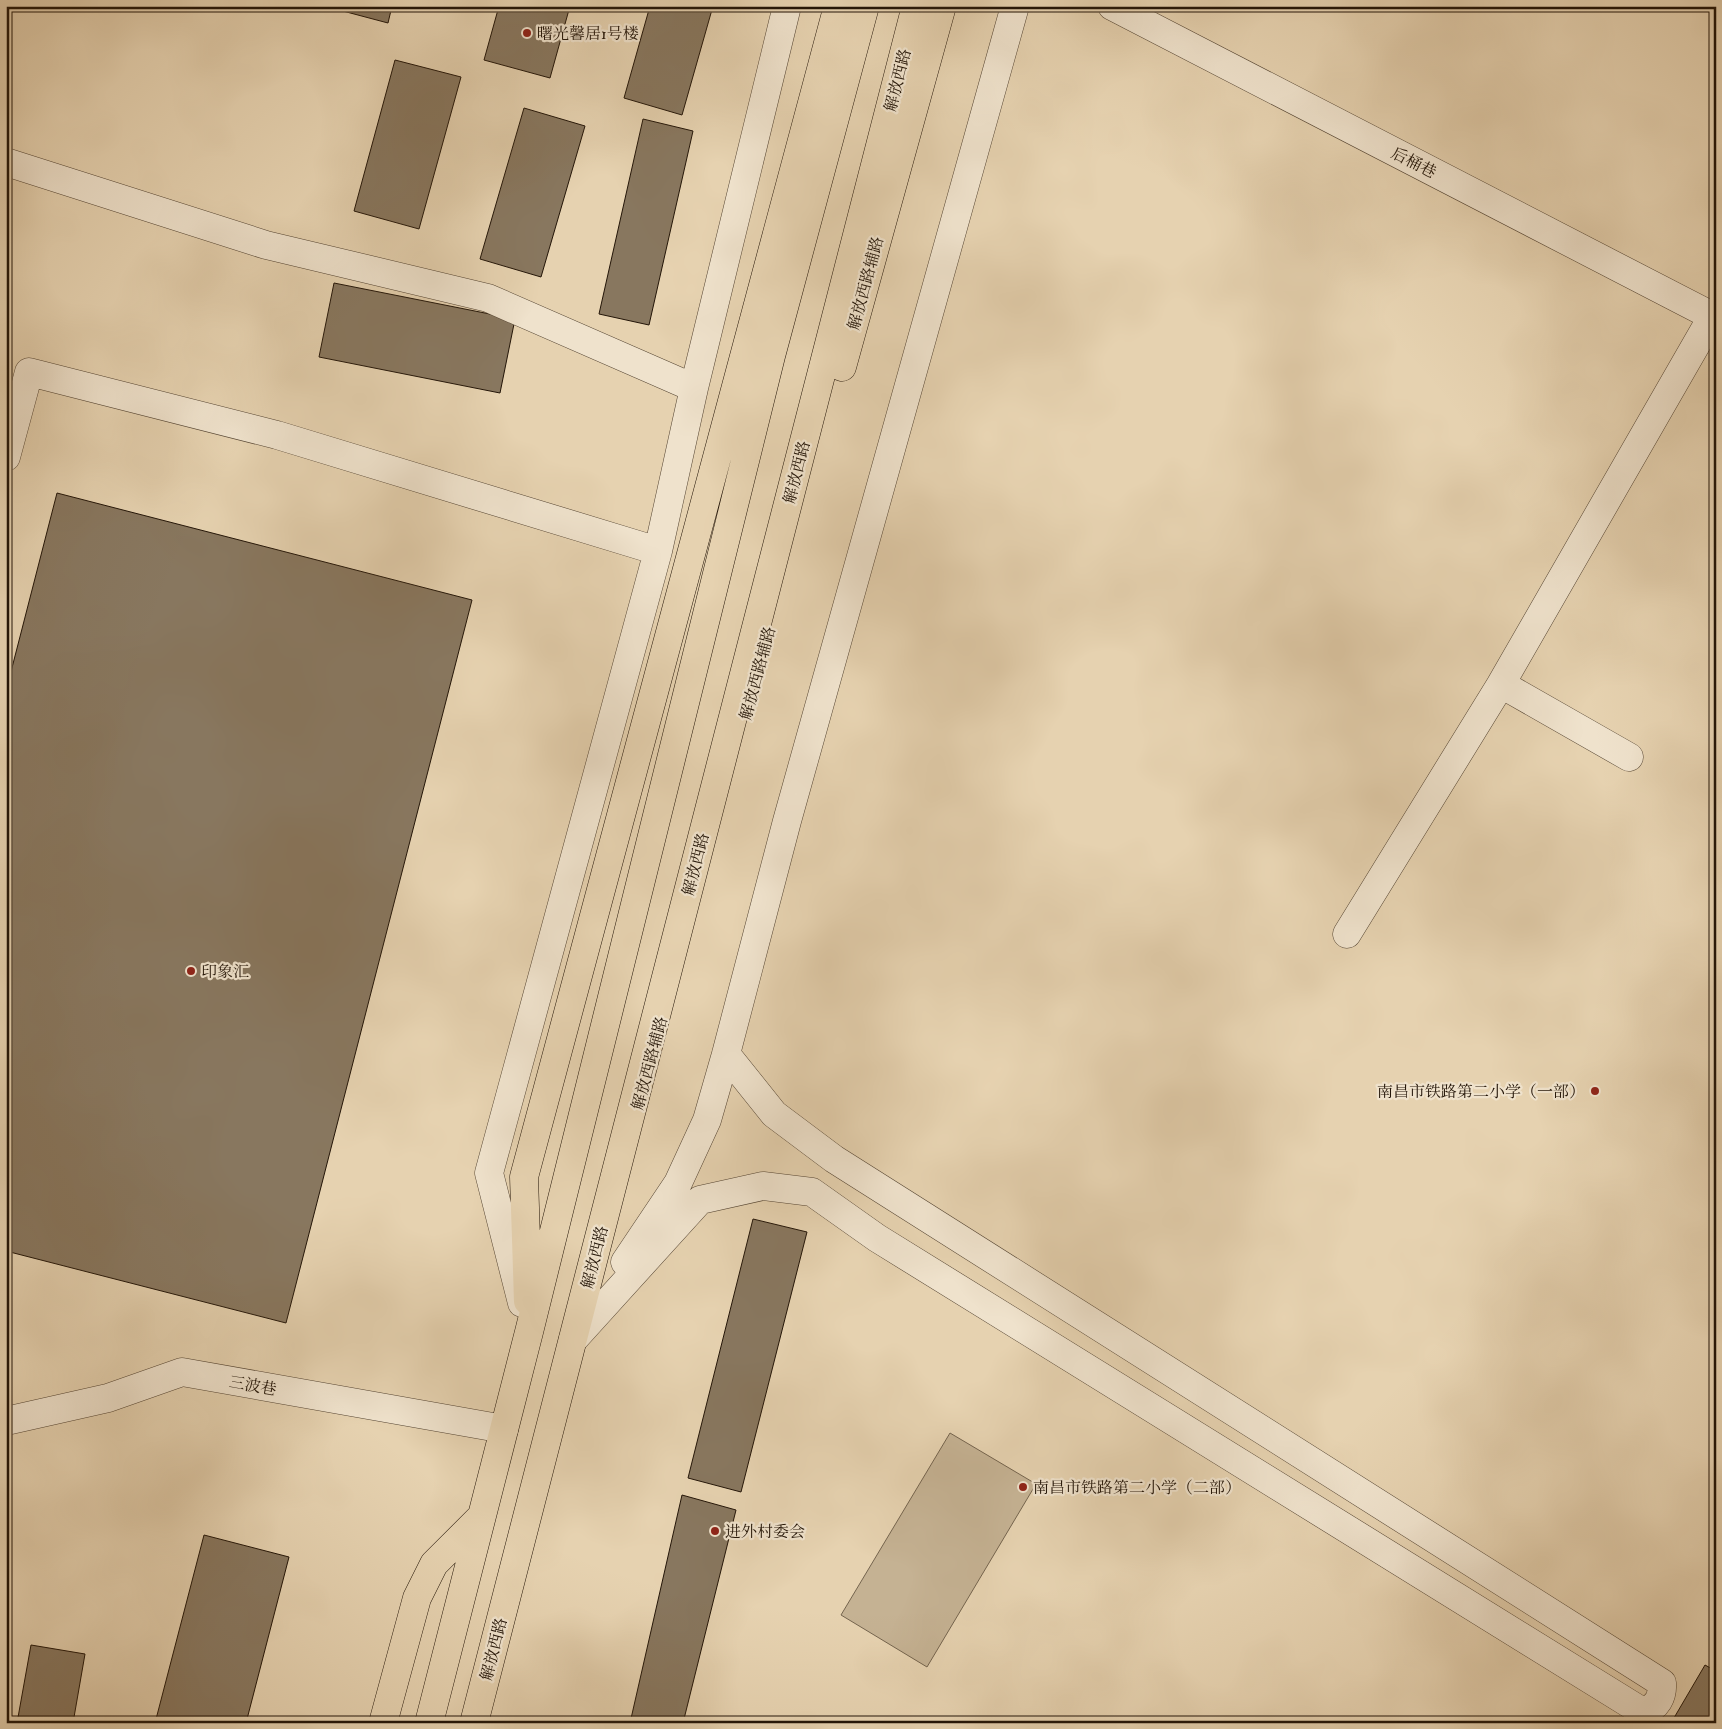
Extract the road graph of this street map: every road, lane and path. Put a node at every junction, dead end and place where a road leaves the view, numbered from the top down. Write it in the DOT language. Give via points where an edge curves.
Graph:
graph roads {
  1 [pos="787,6"];
  2 [pos="838,6"];
  3 [pos="865,6"];
  4 [pos="916,6"];
  5 [pos="942,6"];
  6 [pos="1015,6"];
  7 [pos="1112,6"];
  8 [pos="6,162"];
  9 [pos="1714,317"];
  10 [pos="694,388"];
  11 [pos="6,457"];
  12 [pos="658,551"];
  13 [pos="1501,684"];
  14 [pos="1629,757"];
  15 [pos="1347,934"];
  16 [pos="726,1054"];
  17 [pos="529,1332"];
  18 [pos="573,1340"];
  19 [pos="6,1421"];
  20 [pos="504,1429"];
  21 [pos="482,1516"];
  22 [pos="384,1723"];
  23 [pos="428,1723"];
  24 [pos="474,1723"];
  1 -- 10 [label="street"];
  2 -- 17 [label="main road" via="524,1177"];
  3 -- 17 [label="main road" via="771,356"];
  4 -- 18 [label="main road, 解放西路"];
  5 -- 18 [label="main road, 解放西路辅路"];
  6 -- 16 [label="street" via="787,821"];
  7 -- 9 [label="street, 后桶巷"];
  8 -- 10 [label="street" via="266,245 488,298"];
  9 -- 13 [label="street"];
  10 -- 12 [label="street"];
  11 -- 12 [label="street" via="29,372 277,435"];
  12 -- 17 [label="street" via="489,1173"];
  13 -- 14 [label="street"];
  13 -- 15 [label="street"];
  16 -- 18 [label="street" via="707,1120 678,1183"];
  16 -- 18 [label="street" via="774,1114 834,1159 1662,1684 1659,1701 1651,1710 1644,1712 1638,1709 877,1238 812,1192 763,1186 700,1200"];
  17 -- 20 [label="main road"];
  18 -- 24 [label="main road, 解放西路"];
  19 -- 20 [label="street, 三波巷" via="108,1398 182,1372"];
  20 -- 21 [label="main road"];
  21 -- 22 [label="main road" via="434,1564 417,1598"];
  21 -- 23 [label="main road"];
}
